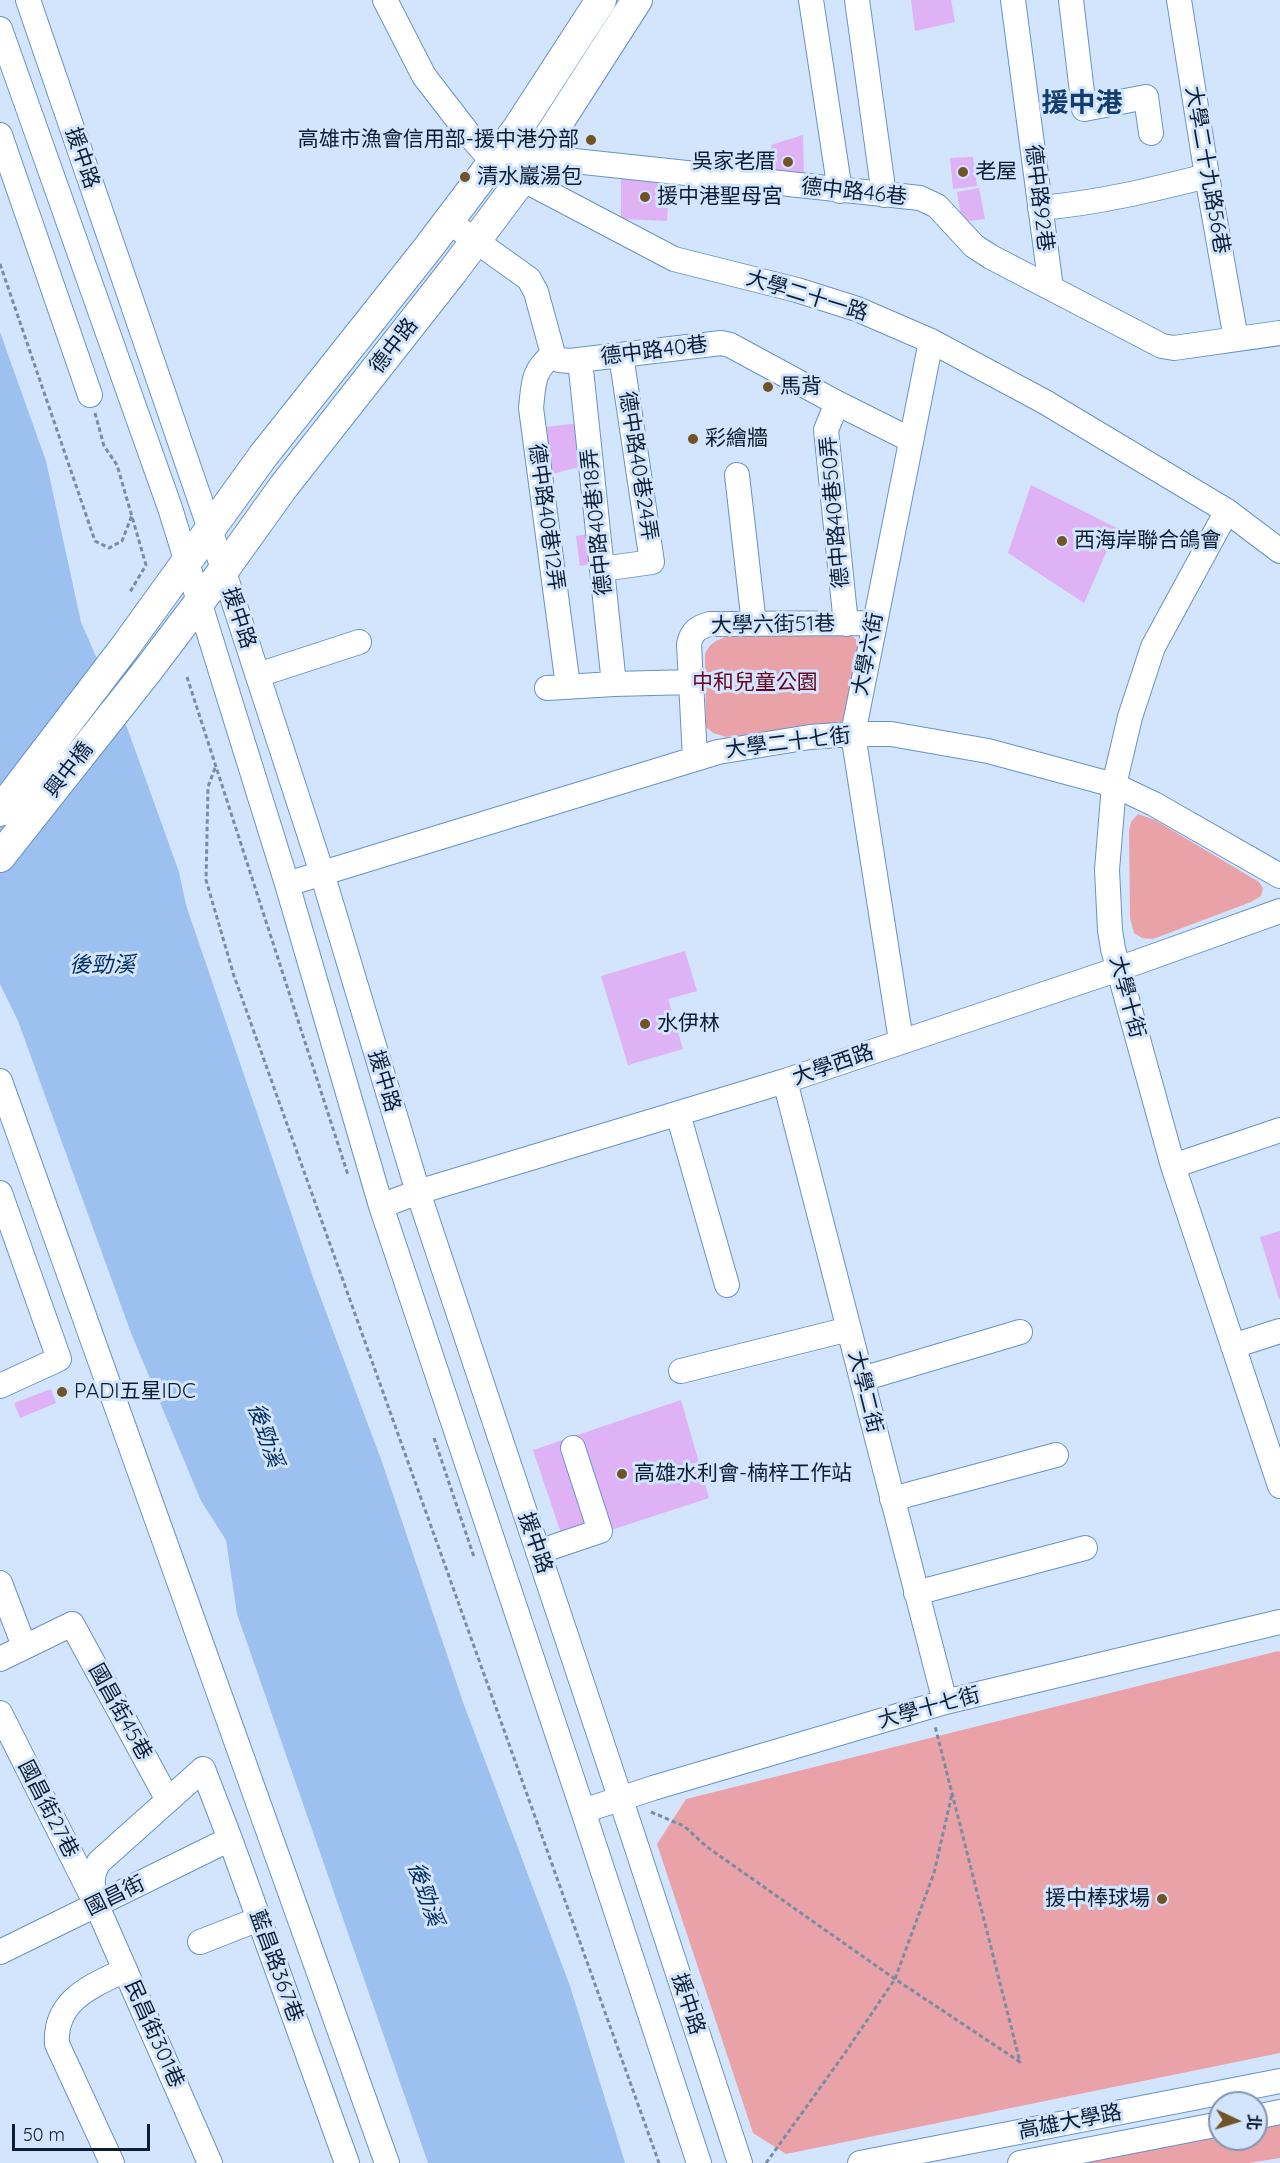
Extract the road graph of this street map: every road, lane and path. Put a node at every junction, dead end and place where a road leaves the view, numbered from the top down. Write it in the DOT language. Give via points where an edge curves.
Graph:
graph roads {
  1 [pos="28,0"];
  2 [pos="385,0"];
  3 [pos="601,0"];
  4 [pos="638,0"];
  5 [pos="811,0"];
  6 [pos="857,0"];
  7 [pos="1013,0"];
  8 [pos="1071,0"];
  9 [pos="1179,0"];
  10 [pos="0,29"];
  11 [pos="1151,133"];
  12 [pos="0,135"];
  13 [pos="493,162"];
  14 [pos="530,168"];
  15 [pos="1207,176"];
  16 [pos="840,191"];
  17 [pos="884,195"];
  18 [pos="1040,208"];
  19 [pos="448,221"];
  20 [pos="476,241"];
  21 [pos="0,264"];
  22 [pos="1051,288"];
  23 [pos="1280,333"];
  24 [pos="1236,339"];
  25 [pos="931,341"];
  26 [pos="554,354"];
  27 [pos="621,355"];
  28 [pos="580,360"];
  29 [pos="90,395"];
  30 [pos="837,403"];
  31 [pos="910,440"];
  32 [pos="737,475"];
  33 [pos="1227,511"];
  34 [pos="132,515"];
  35 [pos="210,528"];
  36 [pos="1280,551"];
  37 [pos="186,560"];
  38 [pos="602,569"];
  39 [pos="223,571"];
  40 [pos="130,592"];
  41 [pos="199,601"];
  42 [pos="874,623"];
  43 [pos="754,624"];
  44 [pos="846,624"];
  45 [pos="359,642"];
  46 [pos="124,647"];
  47 [pos="258,675"];
  48 [pos="188,677"];
  49 [pos="137,682"];
  50 [pos="691,682"];
  51 [pos="614,684"];
  52 [pos="853,734"];
  53 [pos="696,759"];
  54 [pos="215,766"];
  55 [pos="1114,786"];
  56 [pos="0,811"];
  57 [pos="232,818"];
  58 [pos="0,857"];
  59 [pos="322,873"];
  60 [pos="1280,876"];
  61 [pos="287,884"];
  62 [pos="1280,911"];
  63 [pos="1119,969"];
  64 [pos="902,1041"];
  65 [pos="0,1081"];
  66 [pos="785,1081"];
  67 [pos="678,1114"];
  68 [pos="1280,1130"];
  69 [pos="1173,1166"];
  70 [pos="418,1192"];
  71 [pos="0,1193"];
  72 [pos="381,1206"];
  73 [pos="727,1285"];
  74 [pos="849,1329"];
  75 [pos="1280,1331"];
  76 [pos="1020,1332"];
  77 [pos="1233,1346"];
  78 [pos="681,1371"];
  79 [pos="861,1379"];
  80 [pos="0,1386"];
  81 [pos="573,1448"];
  82 [pos="1274,1448"];
  83 [pos="1056,1455"];
  84 [pos="1280,1486"];
  85 [pos="892,1499"];
  86 [pos="1085,1548"];
  87 [pos="538,1552"];
  88 [pos="0,1583"];
  89 [pos="916,1593"];
  90 [pos="1280,1622"];
  91 [pos="24,1646"];
  92 [pos="0,1659"];
  93 [pos="938,1704"];
  94 [pos="0,1713"];
  95 [pos="952,1792"];
  96 [pos="620,1798"];
  97 [pos="168,1800"];
  98 [pos="583,1811"];
  99 [pos="230,1839"];
  100 [pos="97,1906"];
  101 [pos="259,1919"];
  102 [pos="200,1942"];
  103 [pos="3,1944"];
  104 [pos="125,1970"];
  105 [pos="895,1979"];
  106 [pos="1280,2081"];
  107 [pos="1208,2126"];
  108 [pos="112,2163"];
  109 [pos="210,2163"];
  110 [pos="347,2163"];
  111 [pos="387,2163"];
  112 [pos="659,2163"];
  113 [pos="699,2163"];
  114 [pos="740,2163"];
  115 [pos="766,2163"];
  116 [pos="860,2163"];
  117 [pos="1020,2163"];
  1 -- 35 [label="street, 援中路"];
  2 -- 13 [label="street, 大學二十一路" via="424,76"];
  3 -- 13 [label="main road, 德中路"];
  4 -- 14 [label="main road, 德中路"];
  5 -- 16 [label="street"];
  6 -- 17 [label="street"];
  7 -- 18 [label="street, 德中路92巷"];
  8 -- 11 [label="street" via="1084,108 1146,97"];
  9 -- 15 [label="street, 大學二十九路56巷"];
  10 -- 37 [label="street, 援中路"];
  12 -- 29 [label="street"];
  13 -- 14 [label="street, 大學二十一路"];
  13 -- 19 [label="main road, 德中路"];
  14 -- 16 [label="street, 德中路46巷"];
  14 -- 20 [label="main road, 德中路"];
  14 -- 25 [label="street, 大學二十一路" via="674,259 857,309"];
  15 -- 18 [label="street" via="1117,198"];
  15 -- 24 [label="street, 大學二十九路56巷"];
  16 -- 17 [label="street, 德中路46巷"];
  17 -- 22 [label="street, 德中路46巷" via="920,198 937,206 974,246"];
  18 -- 22 [label="street, 德中路92巷"];
  19 -- 20 [label="street"];
  19 -- 35 [label="main road, 德中路"];
  20 -- 26 [label="street" via="529,279"];
  20 -- 39 [label="main road, 德中路" via="284,486"];
  21 -- 34 [label="path" via="95,541 109,548 122,541"];
  22 -- 24 [label="street, 德中路46巷" via="1162,346 1174,348"];
  23 -- 24 [label="street, 德中路46巷"];
  25 -- 31 [label="street, 大學六街"];
  25 -- 33 [label="street, 大學二十一路" via="1045,402"];
  26 -- 28 [label="street, 德中路40巷" via="559,360"];
  26 -- 51 [label="street, 德中路40巷12弄" via="541,364 536,375 531,408 557,687"];
  27 -- 28 [label="street, 德中路40巷"];
  27 -- 30 [label="street, 德中路40巷" via="730,345"];
  27 -- 38 [label="street, 德中路40巷24弄" via="652,562"];
  28 -- 38 [label="street, 德中路40巷18弄"];
  29 -- 34 [label="path" via="104,446 117,465"];
  30 -- 31 [label="street, 德中路40巷"];
  30 -- 44 [label="street, 德中路40巷50弄" via="826,430"];
  31 -- 42 [label="street, 大學六街"];
  32 -- 43 [label="street"];
  33 -- 36 [label="street, 大學二十一路"];
  33 -- 55 [label="street, 大學十街" via="1153,647 1130,717"];
  34 -- 40 [label="path" via="146,565"];
  35 -- 37 [label="main road, 德中路"];
  35 -- 39 [label="street, 援中路"];
  37 -- 41 [label="street, 援中路"];
  37 -- 46 [label="main road, 德中路"];
  38 -- 51 [label="street, 德中路40巷18弄"];
  39 -- 41 [label="main road, 德中路"];
  39 -- 47 [label="street, 援中路"];
  41 -- 49 [label="main road, 德中路"];
  41 -- 61 [label="street, 援中路"];
  42 -- 44 [label="street, 大學六街51巷"];
  42 -- 52 [label="street, 大學六街"];
  43 -- 44 [label="street, 大學六街51巷"];
  43 -- 50 [label="street, 大學六街51巷" via="710,624 691,634"];
  45 -- 47 [label="street"];
  46 -- 56 [label="main road, 興中橋"];
  47 -- 59 [label="street, 援中路"];
  48 -- 54 [label="path"];
  49 -- 58 [label="main road, 興中橋"];
  50 -- 51 [label="street"];
  50 -- 53 [label="street, 大學六街51巷"];
  52 -- 53 [label="street, 大學二十七街" via="810,737"];
  52 -- 55 [label="street, 大學二十七街" via="891,734 988,751"];
  52 -- 64 [label="street, 大學六街"];
  53 -- 59 [label="street, 大學二十七街"];
  54 -- 57 [label="path"];
  54 -- 112 [label="path" via="208,787 206,880 234,976"];
  55 -- 60 [label="street, 大學二十七街" via="1154,804"];
  55 -- 63 [label="street, 大學十街" via="1107,870 1110,930"];
  59 -- 61 [label="street, 大學二十七街"];
  59 -- 70 [label="street, 援中路"];
  61 -- 72 [label="street, 援中路"];
  62 -- 63 [label="street, 大學西路"];
  63 -- 64 [label="street, 大學西路"];
  63 -- 69 [label="street, 大學十街"];
  64 -- 66 [label="street, 大學西路"];
  65 -- 111 [label="street"];
  66 -- 67 [label="street, 大學西路"];
  66 -- 74 [label="street, 大學二街"];
  67 -- 70 [label="street, 大學西路"];
  67 -- 73 [label="street"];
  68 -- 69 [label="street"];
  69 -- 77 [label="street, 大學十街"];
  70 -- 72 [label="street, 大學西路"];
  70 -- 87 [label="street, 援中路"];
  71 -- 80 [label="street" via="59,1359"];
  72 -- 98 [label="street, 援中路"];
  74 -- 78 [label="street"];
  74 -- 79 [label="street, 大學二街"];
  75 -- 77 [label="street"];
  76 -- 79 [label="street"];
  77 -- 82 [label="street, 大學十街"];
  79 -- 85 [label="street, 大學二街"];
  81 -- 87 [label="street" via="600,1531"];
  82 -- 84 [label="street, 大學十街"];
  83 -- 85 [label="street"];
  85 -- 89 [label="street, 大學二街"];
  86 -- 89 [label="street"];
  87 -- 96 [label="street, 援中路"];
  88 -- 91 [label="street"];
  89 -- 93 [label="street, 大學二街"];
  90 -- 93 [label="street, 大學十七街"];
  91 -- 92 [label="street"];
  91 -- 97 [label="street, 國昌街45巷" via="72,1624"];
  93 -- 95 [label="path"];
  93 -- 96 [label="street, 大學十七街"];
  94 -- 100 [label="street, 國昌街27巷"];
  95 -- 105 [label="path" via="934,1873"];
  95 -- 105 [label="path" via="1020,2062"];
  96 -- 98 [label="street, 大學十七街"];
  96 -- 105 [label="path" via="684,1826 707,1847"];
  96 -- 114 [label="street, 援中路"];
  97 -- 99 [label="street, 藍昌路367巷" via="203,1769"];
  97 -- 100 [label="street" via="99,1862 91,1881"];
  98 -- 113 [label="street, 援中路"];
  99 -- 100 [label="street, 國昌街"];
  99 -- 101 [label="street, 藍昌路367巷"];
  100 -- 103 [label="street, 國昌街"];
  100 -- 104 [label="street, 民昌街301巷"];
  101 -- 102 [label="street"];
  101 -- 110 [label="street, 藍昌路367巷"];
  104 -- 108 [label="street" via="76,1998 58,2019 56,2031 57,2044"];
  104 -- 109 [label="street, 民昌街301巷"];
  105 -- 115 [label="path"];
  106 -- 116 [label="street, 高雄大學路"];
  107 -- 117 [label="street, 高雄大學路"];
}
